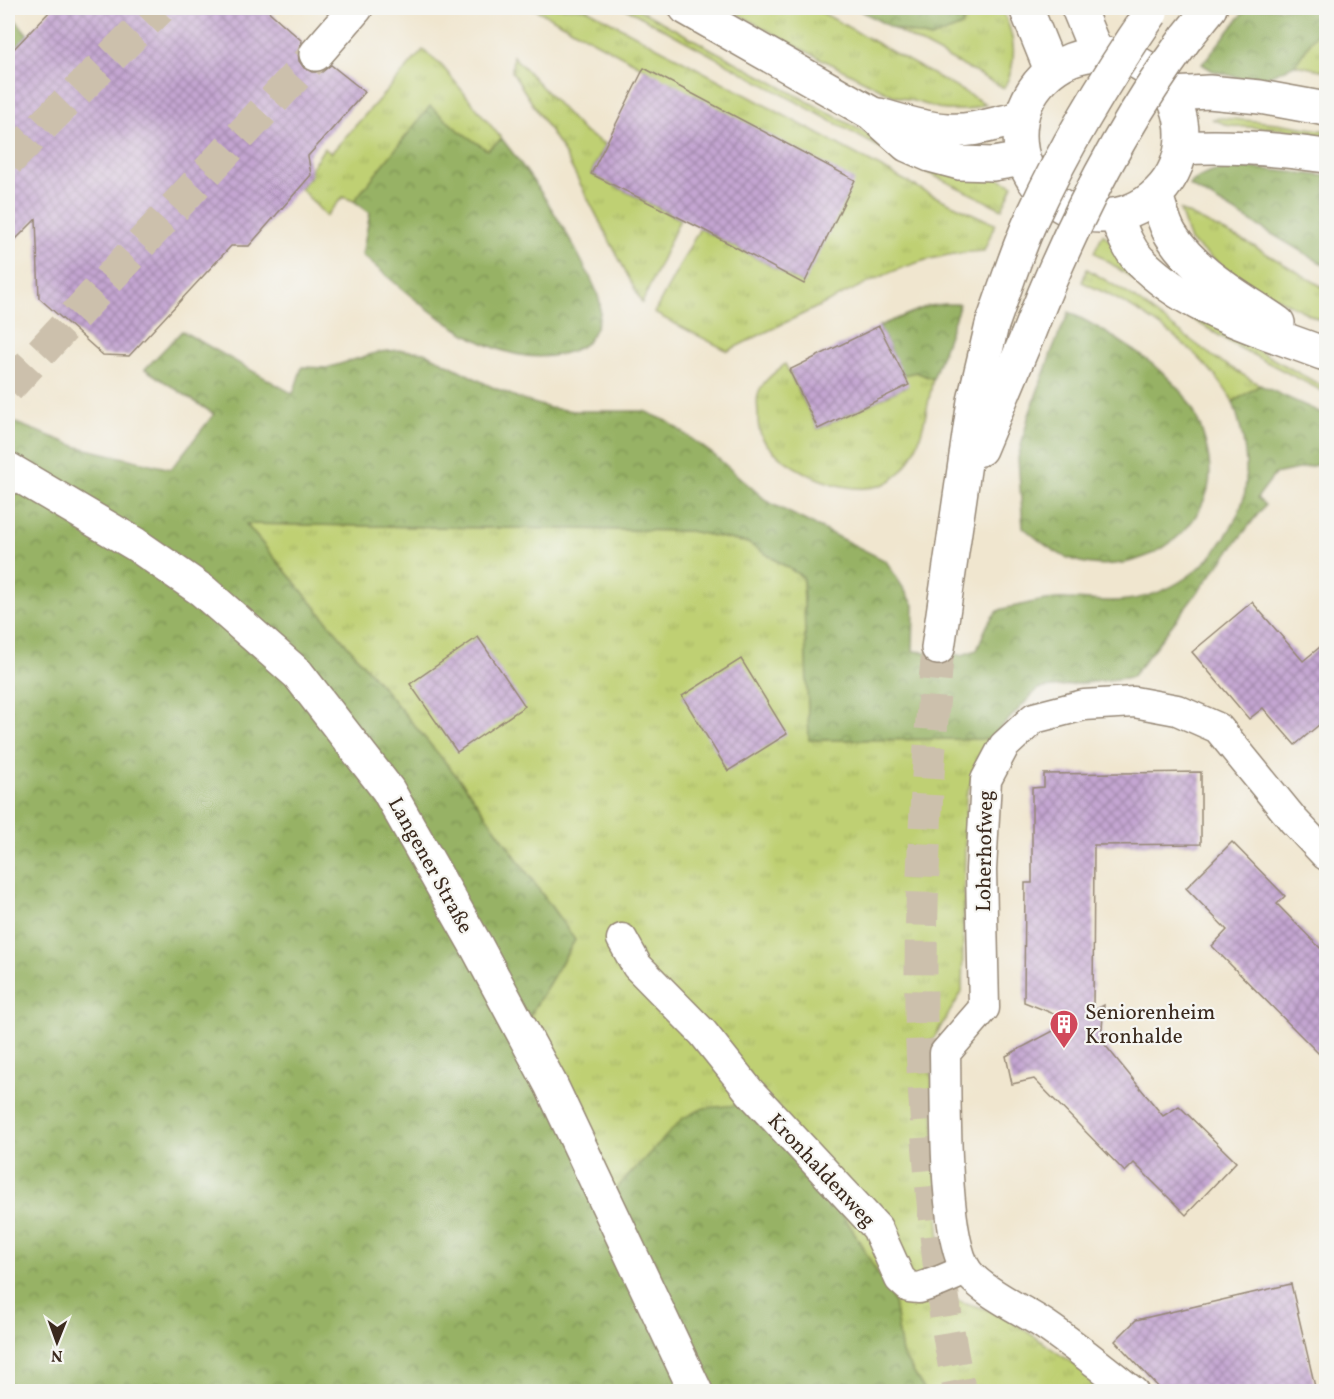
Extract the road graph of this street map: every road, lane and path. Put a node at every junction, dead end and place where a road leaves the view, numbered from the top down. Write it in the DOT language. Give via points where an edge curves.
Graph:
graph roads {
  1 [pos="356,8"];
  2 [pos="686,8"];
  3 [pos="1026,8"];
  4 [pos="1078,8"];
  5 [pos="1210,8"];
  6 [pos="1153,10"];
  7 [pos="316,54"];
  8 [pos="1097,54"];
  9 [pos="1051,70"];
  10 [pos="1172,94"];
  11 [pos="1326,109"];
  12 [pos="871,113"];
  13 [pos="1021,118"];
  14 [pos="1182,148"];
  15 [pos="1326,156"];
  16 [pos="1023,159"];
  17 [pos="1156,196"];
  18 [pos="1116,216"];
  19 [pos="1324,354"];
  20 [pos="8,469"];
  21 [pos="962,495"];
  22 [pos="939,648"];
  23 [pos="1326,855"];
  24 [pos="622,939"];
  25 [pos="966,1270"];
  26 [pos="696,1392"];
  27 [pos="1133,1392"];
  1 -- 7 [label="main road"];
  2 -- 12 [label="main road"];
  3 -- 9 [label="main road"];
  4 -- 8 [label="main road"];
  5 -- 21 [label="main road, bridge" via="1149,91 1106,163 1067,241"];
  6 -- 21 [label="main road, bridge" via="1091,104 1030,220 992,325 974,401"];
  8 -- 9 [label="main road" via="1078,57"];
  8 -- 10 [label="main road" via="1131,59 1152,71"];
  9 -- 13 [label="main road" via="1030,93"];
  10 -- 11 [label="main road" via="1209,92"];
  10 -- 14 [label="main road" via="1183,128"];
  12 -- 13 [label="main road" via="949,130"];
  12 -- 16 [label="main road" via="907,145 930,155 960,163 993,164"];
  13 -- 16 [label="main road"];
  14 -- 15 [label="main road" via="1263,148"];
  14 -- 17 [label="main road" via="1174,173"];
  16 -- 18 [label="main road" via="1029,176 1042,192 1063,208 1088,216"];
  17 -- 18 [label="main road"];
  17 -- 19 [label="main road" via="1170,234 1184,253 1205,272"];
  18 -- 19 [label="main road" via="1124,239 1138,259 1170,286 1215,312"];
  20 -- 26 [label="main road, Langener Straße" via="135,544 204,591 298,674 388,790 551,1085"];
  21 -- 22 [label="main road"];
  23 -- 25 [label="street, Loherhofweg" via="1218,728 1177,710 1134,702 1084,705 1034,718 1004,746 986,780 981,870 984,1008 945,1053 954,1232"];
  24 -- 25 [label="street, Kronhaldenweg" via="638,966 878,1228 900,1279 909,1287 919,1288"];
  25 -- 27 [label="street"];
}
